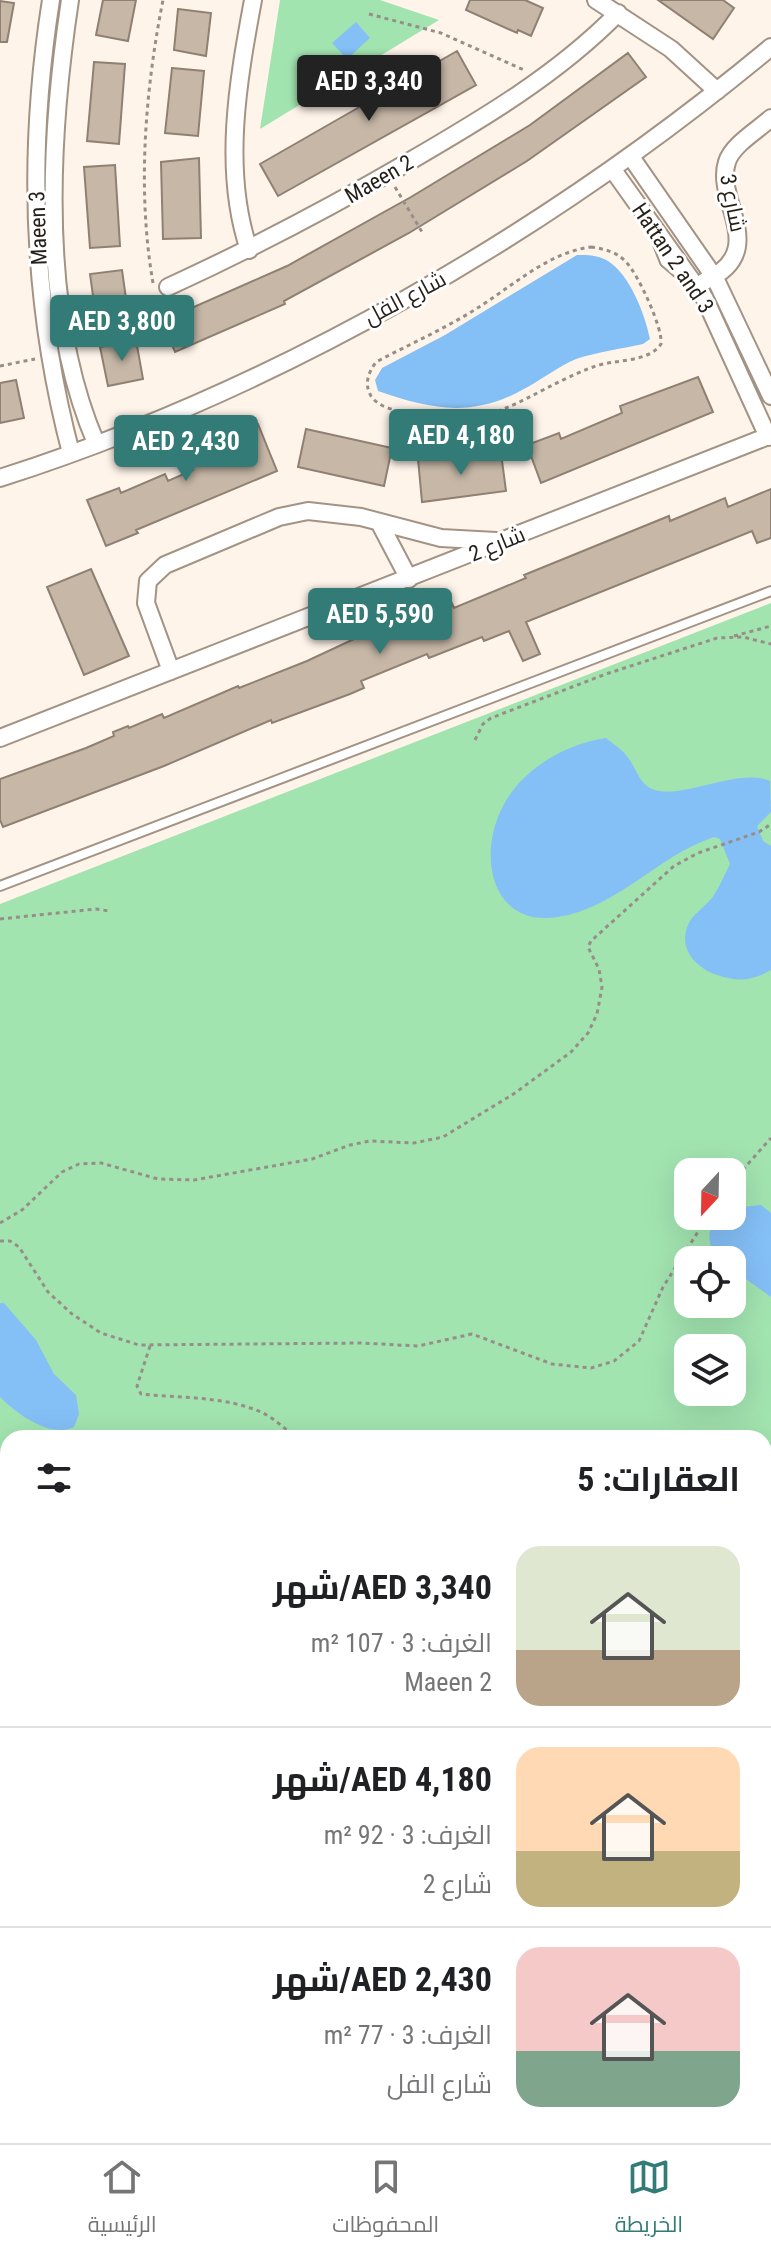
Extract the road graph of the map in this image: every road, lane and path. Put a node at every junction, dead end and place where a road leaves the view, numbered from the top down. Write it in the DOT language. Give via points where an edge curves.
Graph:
graph roads {
  1 [pos="51,0"];
  2 [pos="70,0"];
  3 [pos="163,0"];
  4 [pos="253,0"];
  5 [pos="596,0"];
  6 [pos="618,13"];
  7 [pos="369,14"];
  8 [pos="771,47"];
  9 [pos="542,78"];
  10 [pos="717,91"];
  11 [pos="771,118"];
  12 [pos="631,157"];
  13 [pos="613,170"];
  14 [pos="387,174"];
  15 [pos="670,214"];
  16 [pos="653,226"];
  17 [pos="422,232"];
  18 [pos="249,250"];
  19 [pos="715,278"];
  20 [pos="696,285"];
  21 [pos="168,287"];
  22 [pos="660,331"];
  23 [pos="67,342"];
  24 [pos="49,356"];
  25 [pos="0,366"];
  26 [pos="771,396"];
  27 [pos="769,436"];
  28 [pos="96,443"];
  29 [pos="71,453"];
  30 [pos="0,478"];
  31 [pos="379,522"];
  32 [pos="505,540"];
  33 [pos="409,579"];
  34 [pos="771,591"];
  35 [pos="771,626"];
  36 [pos="730,637"];
  37 [pos="771,644"];
  38 [pos="171,671"];
  39 [pos="0,738"];
  40 [pos="475,740"];
  41 [pos="771,824"];
  42 [pos="0,886"];
  43 [pos="109,911"];
  44 [pos="0,919"];
  45 [pos="771,1138"];
  46 [pos="746,1166"];
  47 [pos="0,1223"];
  48 [pos="699,1230"];
  49 [pos="0,1241"];
  50 [pos="150,1346"];
  51 [pos="286,1430"];
  1 -- 24 [label="street, Maeen 3" via="36,188"];
  2 -- 23 [label="street, Maeen 3" via="55,186"];
  3 -- 23 [label="path" via="146,151 148,252 156,310 149,318"];
  4 -- 18 [label="street" via="234,172"];
  5 -- 6 [label="street"];
  6 -- 9 [label="street, Maeen 2"];
  6 -- 10 [label="street" via="671,49"];
  7 -- 9 [label="path" via="452,37"];
  8 -- 10 [label="street, شارع الفل"];
  9 -- 14 [label="street, Maeen 2"];
  10 -- 12 [label="street, شارع الفل"];
  11 -- 19 [label="street, شارع 3" via="726,163 741,241 728,268"];
  12 -- 13 [label="street, شارع الفل"];
  12 -- 15 [label="street"];
  13 -- 16 [label="street, Hattan 2 and 3"];
  13 -- 28 [label="street, شارع الفل" via="411,295 249,377"];
  14 -- 17 [label="path"];
  14 -- 18 [label="street, Maeen 2"];
  15 -- 16 [label="street"];
  15 -- 19 [label="street"];
  16 -- 20 [label="street, Hattan 2 and 3"];
  18 -- 21 [label="street, Maeen 2"];
  19 -- 20 [label="street"];
  19 -- 26 [label="street"];
  20 -- 27 [label="street, Hattan 2 and 3"];
  22 -- 22 [label="path" via="625,261 604,249 579,248 376,362 367,382 370,394 387,407 439,420 466,420 514,407 598,365 652,353 661,344"];
  23 -- 28 [label="street, Maeen 3" via="75,391"];
  24 -- 25 [label="path"];
  24 -- 29 [label="street, Maeen 3"];
  27 -- 32 [label="street, شارع 2"];
  28 -- 29 [label="street, شارع الفل"];
  29 -- 30 [label="street, شارع الفل"];
  31 -- 32 [label="street" via="441,538"];
  31 -- 33 [label="street"];
  31 -- 38 [label="street" via="323,511 293,513 155,571 145,591 146,603"];
  32 -- 33 [label="street, شارع 2"];
  33 -- 38 [label="street, شارع 2"];
  34 -- 42 [label="lane"];
  35 -- 36 [label="path"];
  36 -- 37 [label="path"];
  36 -- 40 [label="path" via="544,697 487,721"];
  38 -- 39 [label="street, شارع 2"];
  41 -- 47 [label="path" via="674,866 591,941 588,947 599,969 601,996 588,1033 571,1052 456,1130 428,1141 370,1141 312,1159 194,1180 158,1179 101,1163 79,1164"];
  43 -- 44 [label="path"];
  45 -- 46 [label="path"];
  48 -- 50 [label="path" via="663,1287 639,1341 603,1366 552,1364 472,1334 418,1346"];
  49 -- 50 [label="path" via="19,1247 48,1292 84,1323 119,1340"];
  50 -- 51 [label="path" via="137,1386 141,1394 179,1395 252,1410"];
}
